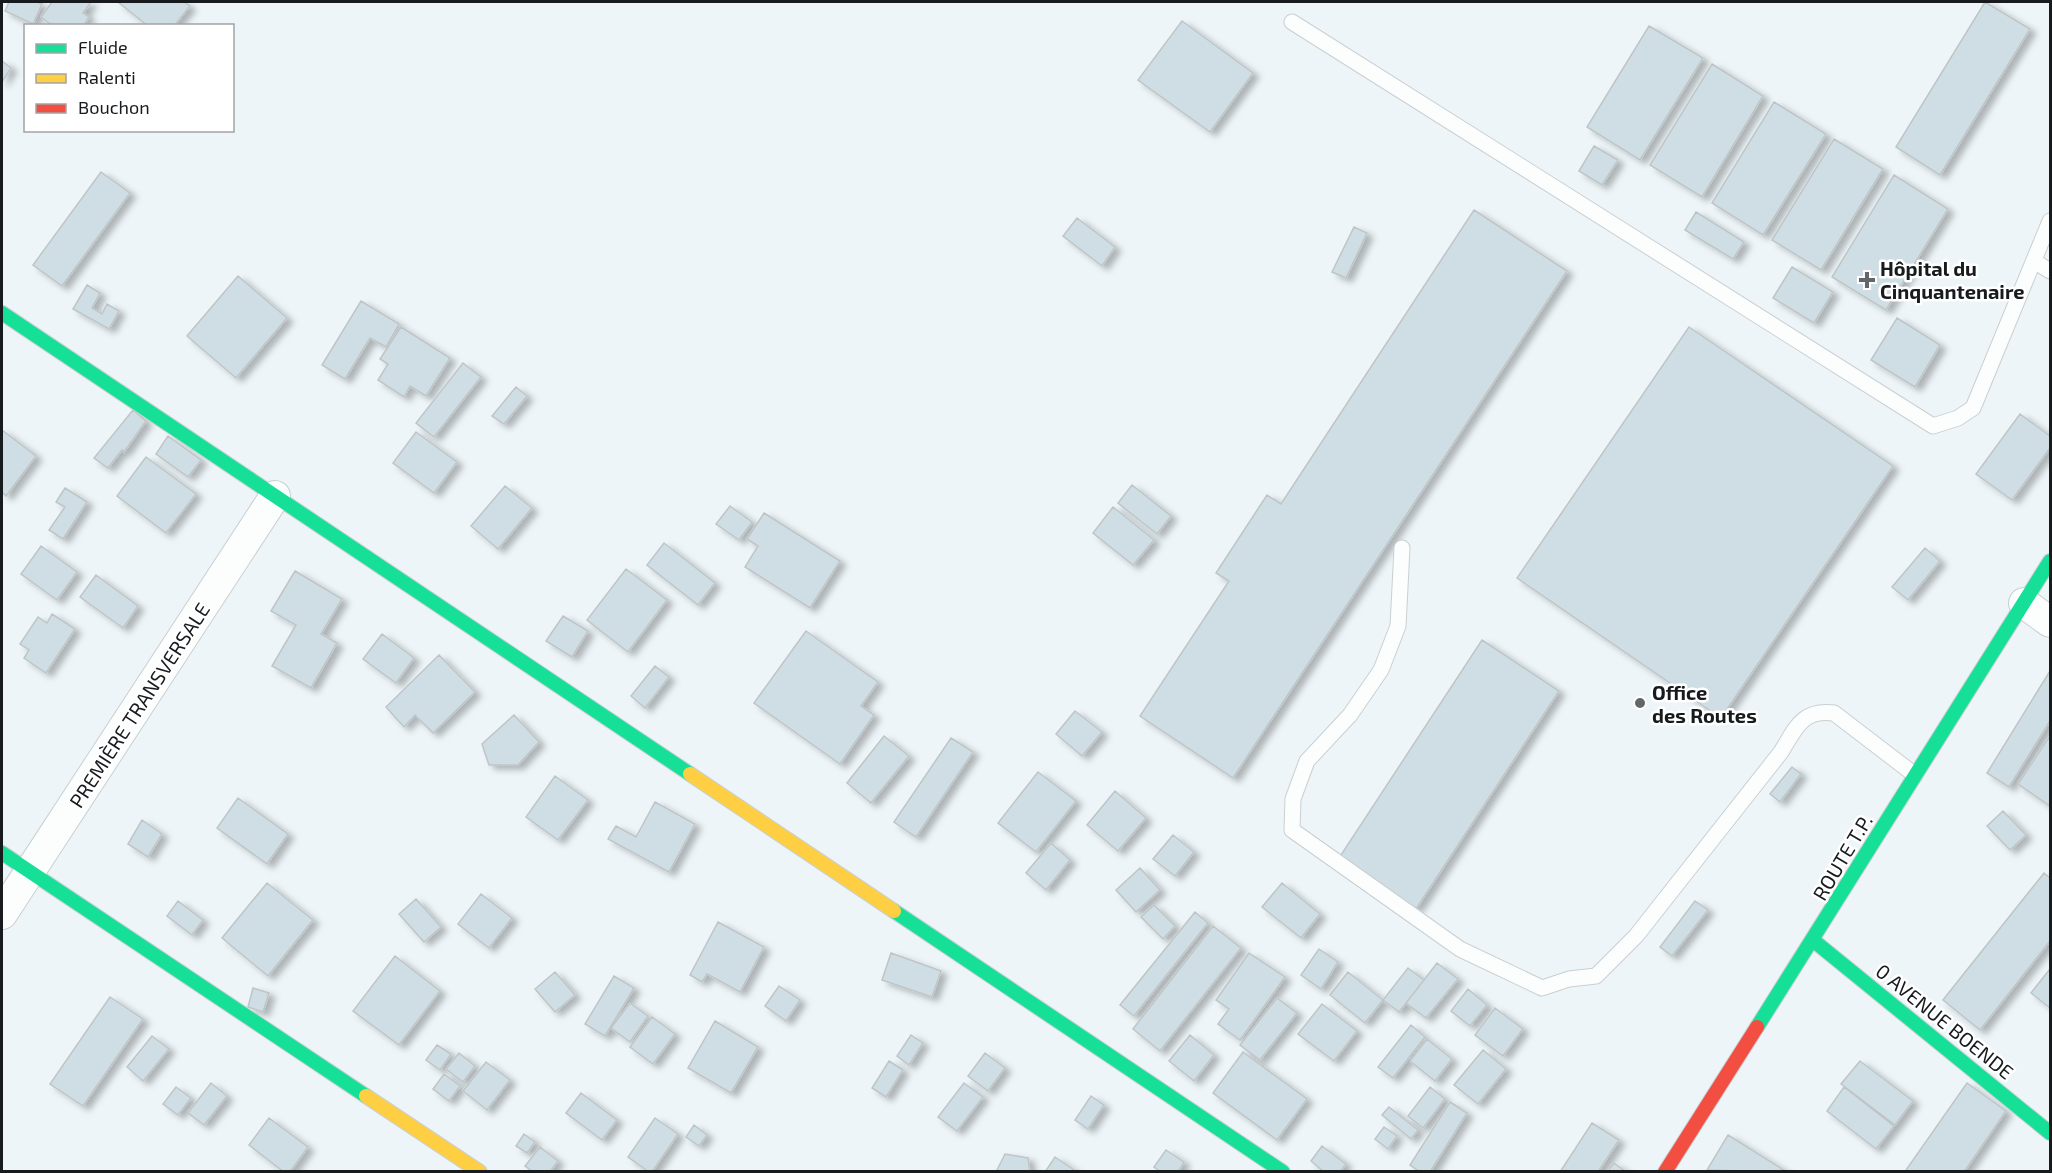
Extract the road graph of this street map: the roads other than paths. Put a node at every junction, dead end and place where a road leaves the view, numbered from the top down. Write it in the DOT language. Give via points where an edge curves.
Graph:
graph roads {
  1 [pos="1292,22"];
  2 [pos="2050,221"];
  3 [pos="2034,261"];
  4 [pos="2050,271"];
  5 [pos="2,313"];
  6 [pos="275,496"];
  7 [pos="1402,548"];
  8 [pos="2050,561"];
  9 [pos="2024,603"];
  10 [pos="2050,622"];
  11 [pos="1915,775"];
  12 [pos="2,854"];
  13 [pos="30,872"];
  14 [pos="2,914"];
  15 [pos="1814,941"];
  16 [pos="2050,1133"];
  17 [pos="480,1172"];
  18 [pos="1283,1172"];
  19 [pos="1665,1172"];
  1 -- 3 [label="lane" via="1933,426 1973,408"];
  2 -- 3 [label="lane"];
  3 -- 4 [label="lane"];
  5 -- 6 [label="street"];
  6 -- 13 [label="street, PREMIÈRE TRANSVERSALE"];
  6 -- 18 [label="street"];
  7 -- 11 [label="lane" via="1398,626 1381,670 1350,715 1307,761 1293,800 1292,830 1460,949 1499,969 1542,987 1596,976 1636,936 1802,720 1817,711 1833,713"];
  8 -- 9 [label="street, ROUTE T.P."];
  9 -- 10 [label="street"];
  9 -- 11 [label="street, ROUTE T.P."];
  11 -- 15 [label="street, ROUTE T.P."];
  12 -- 13 [label="street"];
  13 -- 14 [label="street, PREMIÈRE TRANSVERSALE"];
  13 -- 17 [label="street"];
  15 -- 16 [label="street, 0 AVENUE BOENDE"];
  15 -- 19 [label="street, ROUTE T.P."];
}
